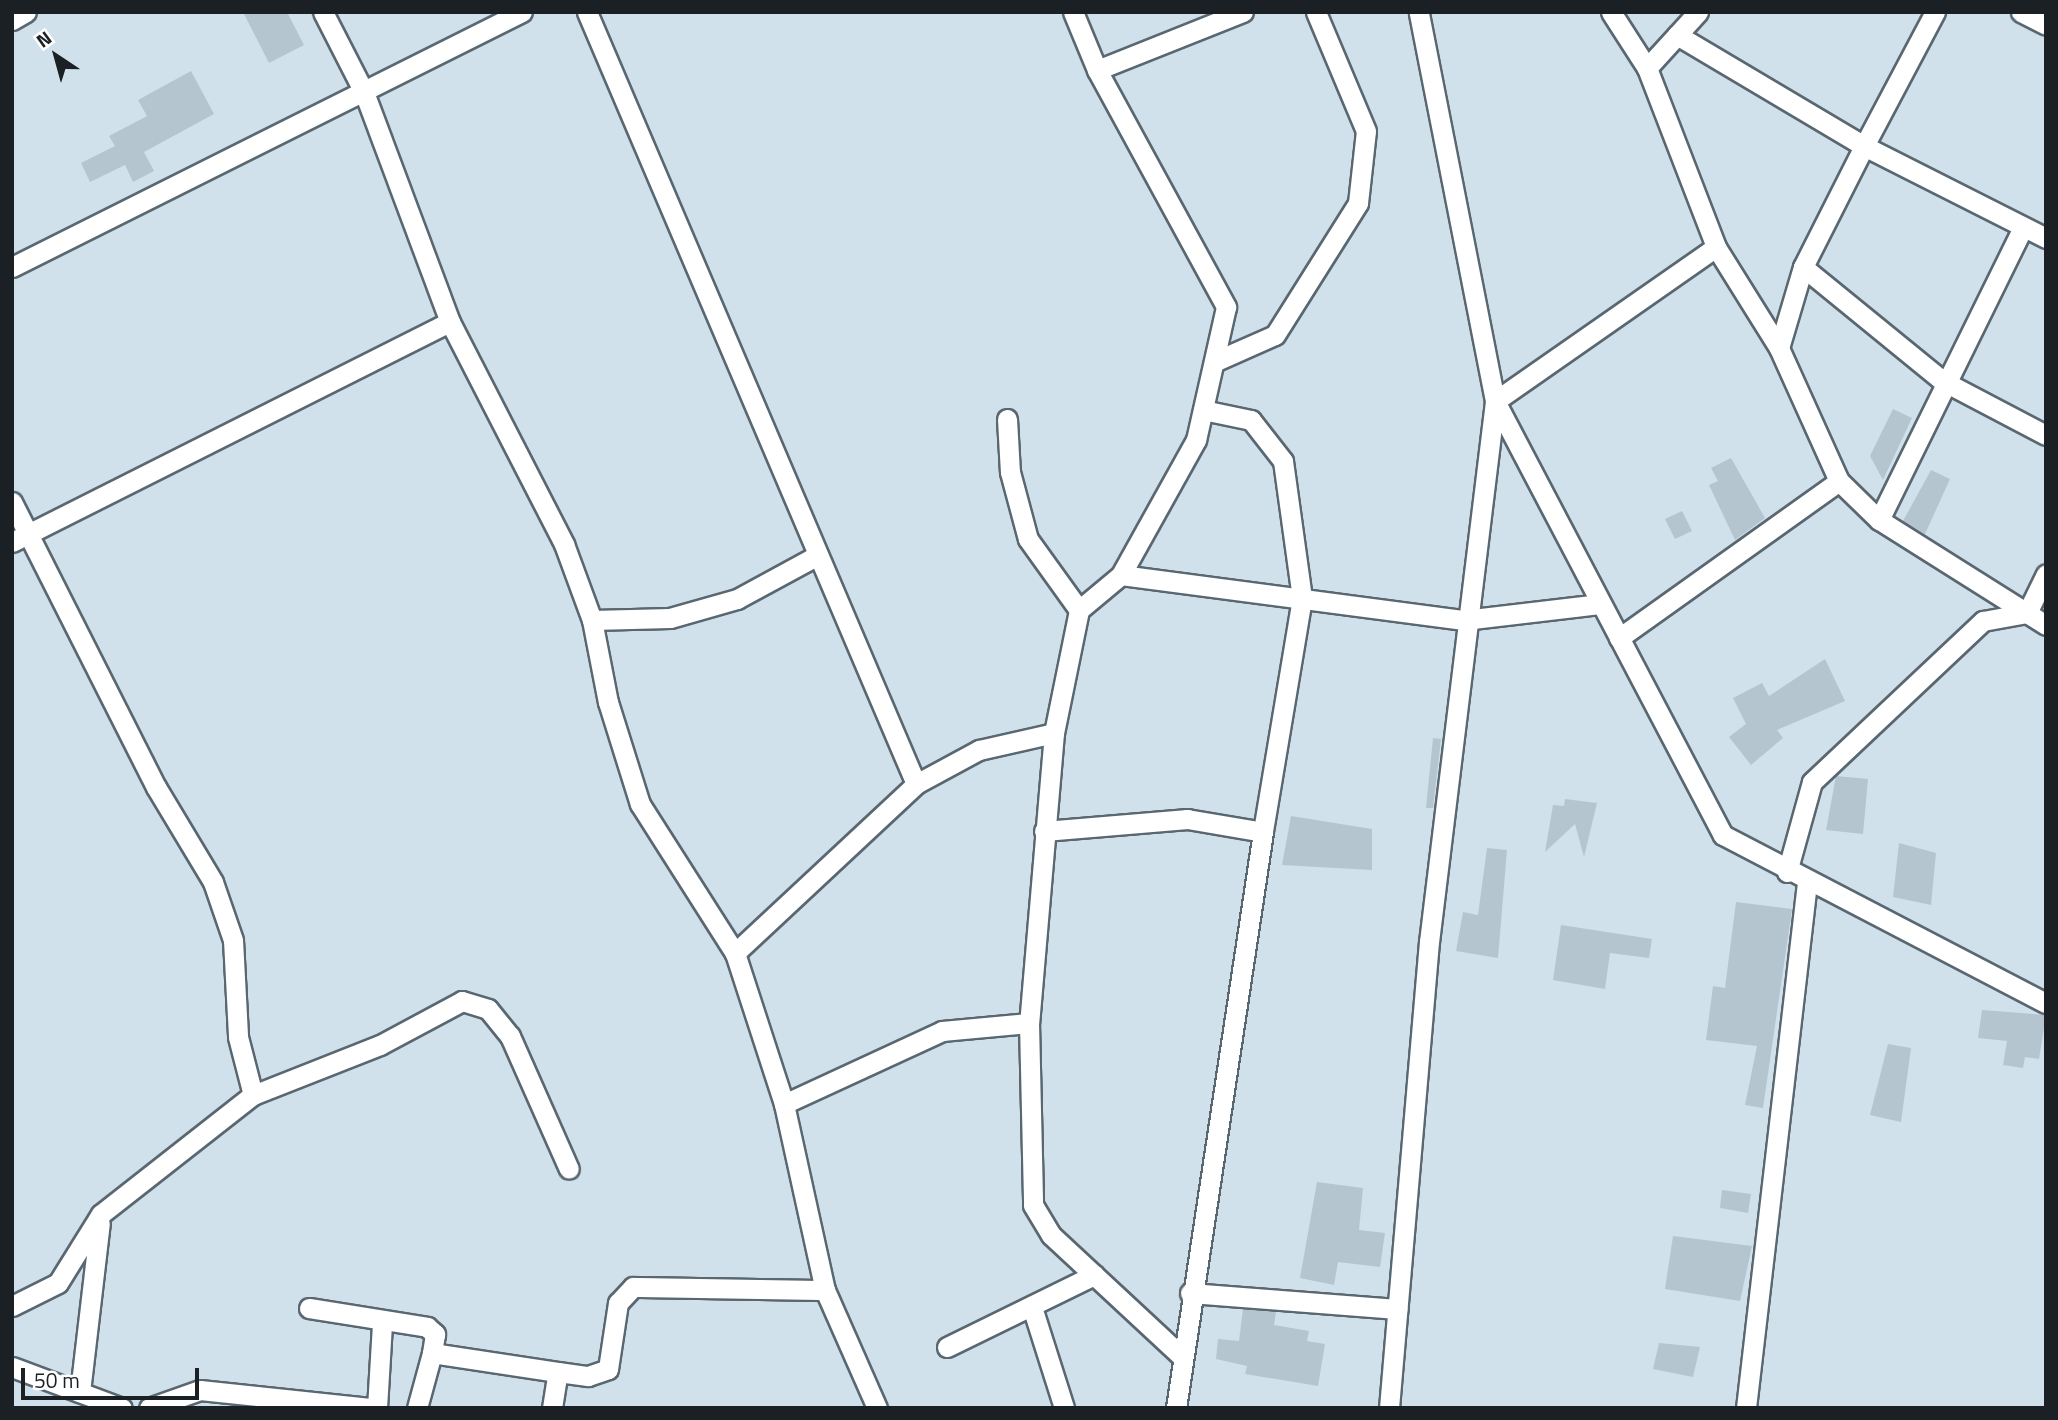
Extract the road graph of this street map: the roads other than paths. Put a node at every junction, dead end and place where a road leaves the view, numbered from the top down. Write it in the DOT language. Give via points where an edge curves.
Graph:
graph roads {
  1 [pos="26,12"];
  2 [pos="323,12"];
  3 [pos="522,12"];
  4 [pos="587,12"];
  5 [pos="1073,12"];
  6 [pos="1243,12"];
  7 [pos="1316,12"];
  8 [pos="1419,12"];
  9 [pos="1611,12"];
  10 [pos="1698,12"];
  11 [pos="1935,12"];
  12 [pos="2021,12"];
  13 [pos="12,19"];
  14 [pos="2046,25"];
  15 [pos="1677,35"];
  16 [pos="1647,68"];
  17 [pos="1097,71"];
  18 [pos="364,92"];
  19 [pos="1864,146"];
  20 [pos="2023,227"];
  21 [pos="2046,238"];
  22 [pos="1716,247"];
  23 [pos="12,267"];
  24 [pos="1803,267"];
  25 [pos="450,322"];
  26 [pos="1779,348"];
  27 [pos="1216,361"];
  28 [pos="1943,381"];
  29 [pos="1495,401"];
  30 [pos="1203,410"];
  31 [pos="1007,419"];
  32 [pos="2046,435"];
  33 [pos="1839,481"];
  34 [pos="12,502"];
  35 [pos="1879,520"];
  36 [pos="19,538"];
  37 [pos="818,555"];
  38 [pos="2046,574"];
  39 [pos="1121,575"];
  40 [pos="1302,598"];
  41 [pos="1601,604"];
  42 [pos="1079,610"];
  43 [pos="2027,614"];
  44 [pos="592,620"];
  45 [pos="1464,620"];
  46 [pos="2046,625"];
  47 [pos="1619,638"];
  48 [pos="1054,733"];
  49 [pos="916,784"];
  50 [pos="1044,831"];
  51 [pos="1263,832"];
  52 [pos="1787,872"];
  53 [pos="1807,882"];
  54 [pos="735,953"];
  55 [pos="2046,1003"];
  56 [pos="1029,1023"];
  57 [pos="253,1095"];
  58 [pos="785,1104"];
  59 [pos="569,1169"];
  60 [pos="101,1214"];
  61 [pos="1094,1275"];
  62 [pos="825,1290"];
  63 [pos="1190,1293"];
  64 [pos="12,1306"];
  65 [pos="309,1308"];
  66 [pos="1397,1309"];
  67 [pos="1033,1310"];
  68 [pos="382,1323"];
  69 [pos="947,1348"];
  70 [pos="432,1353"];
  71 [pos="1180,1354"];
  72 [pos="12,1367"];
  73 [pos="558,1372"];
  74 [pos="80,1392"];
  75 [pos="122,1408"];
  76 [pos="149,1408"];
  77 [pos="370,1408"];
  78 [pos="377,1408"];
  79 [pos="417,1408"];
  80 [pos="552,1408"];
  81 [pos="877,1408"];
  82 [pos="1064,1408"];
  83 [pos="1176,1408"];
  84 [pos="1389,1408"];
  85 [pos="1746,1408"];
  1 -- 13 [label="street"];
  2 -- 18 [label="street"];
  3 -- 18 [label="street"];
  4 -- 37 [label="street"];
  5 -- 17 [label="street"];
  6 -- 17 [label="street"];
  7 -- 27 [label="street" via="1366,131 1358,203 1275,335"];
  8 -- 29 [label="street" via="1480,299"];
  9 -- 16 [label="street"];
  10 -- 15 [label="street"];
  11 -- 19 [label="street"];
  12 -- 14 [label="street"];
  15 -- 16 [label="street"];
  15 -- 19 [label="street"];
  16 -- 22 [label="street"];
  17 -- 27 [label="street" via="1226,307"];
  18 -- 23 [label="street"];
  18 -- 25 [label="street"];
  19 -- 20 [label="street"];
  19 -- 24 [label="street"];
  20 -- 21 [label="street"];
  20 -- 28 [label="street"];
  22 -- 26 [label="street"];
  22 -- 29 [label="street"];
  24 -- 26 [label="street"];
  24 -- 28 [label="street"];
  25 -- 36 [label="street"];
  25 -- 44 [label="street" via="564,544"];
  26 -- 33 [label="street"];
  27 -- 30 [label="street"];
  28 -- 32 [label="street"];
  28 -- 35 [label="street"];
  29 -- 41 [label="street"];
  29 -- 45 [label="street"];
  30 -- 39 [label="street" via="1195,440"];
  30 -- 40 [label="street" via="1251,420 1283,461"];
  31 -- 42 [label="street" via="1010,472 1028,539"];
  33 -- 35 [label="street"];
  33 -- 47 [label="street"];
  34 -- 36 [label="street"];
  35 -- 43 [label="street"];
  36 -- 57 [label="street" via="213,882 233,940 239,1037"];
  37 -- 44 [label="street" via="737,599 670,618"];
  37 -- 49 [label="street"];
  38 -- 43 [label="street"];
  39 -- 40 [label="street"];
  39 -- 42 [label="street"];
  40 -- 45 [label="street"];
  40 -- 51 [label="street"];
  41 -- 45 [label="street"];
  41 -- 47 [label="street"];
  42 -- 48 [label="street"];
  43 -- 46 [label="street"];
  43 -- 52 [label="street" via="1983,621 1812,782"];
  44 -- 54 [label="street" via="608,702 640,804"];
  45 -- 66 [label="street"];
  47 -- 52 [label="street" via="1723,835"];
  48 -- 49 [label="street" via="979,750"];
  48 -- 50 [label="street"];
  49 -- 54 [label="street"];
  50 -- 51 [label="street" via="1187,818"];
  50 -- 56 [label="street"];
  51 -- 63 [label="street"];
  52 -- 53 [label="street"];
  53 -- 55 [label="street"];
  53 -- 85 [label="street"];
  54 -- 58 [label="street"];
  56 -- 58 [label="street" via="942,1031"];
  56 -- 61 [label="street" via="1033,1205 1051,1235"];
  57 -- 59 [label="street" via="380,1045 462,1001 488,1009 510,1036"];
  57 -- 60 [label="street"];
  58 -- 62 [label="street"];
  60 -- 64 [label="street" via="58,1283"];
  60 -- 74 [label="street"];
  61 -- 67 [label="street"];
  61 -- 71 [label="street"];
  62 -- 73 [label="street" via="634,1287 618,1303 608,1368 588,1376"];
  62 -- 81 [label="street"];
  63 -- 66 [label="street"];
  63 -- 71 [label="street"];
  65 -- 68 [label="street"];
  66 -- 84 [label="street"];
  67 -- 69 [label="street"];
  67 -- 82 [label="street"];
  68 -- 70 [label="street" via="431,1329"];
  68 -- 78 [label="street"];
  70 -- 73 [label="street"];
  70 -- 79 [label="street"];
  71 -- 83 [label="street"];
  72 -- 74 [label="street"];
  73 -- 80 [label="street"];
  74 -- 75 [label="street"];
  76 -- 77 [label="street" via="200,1390"];
}
